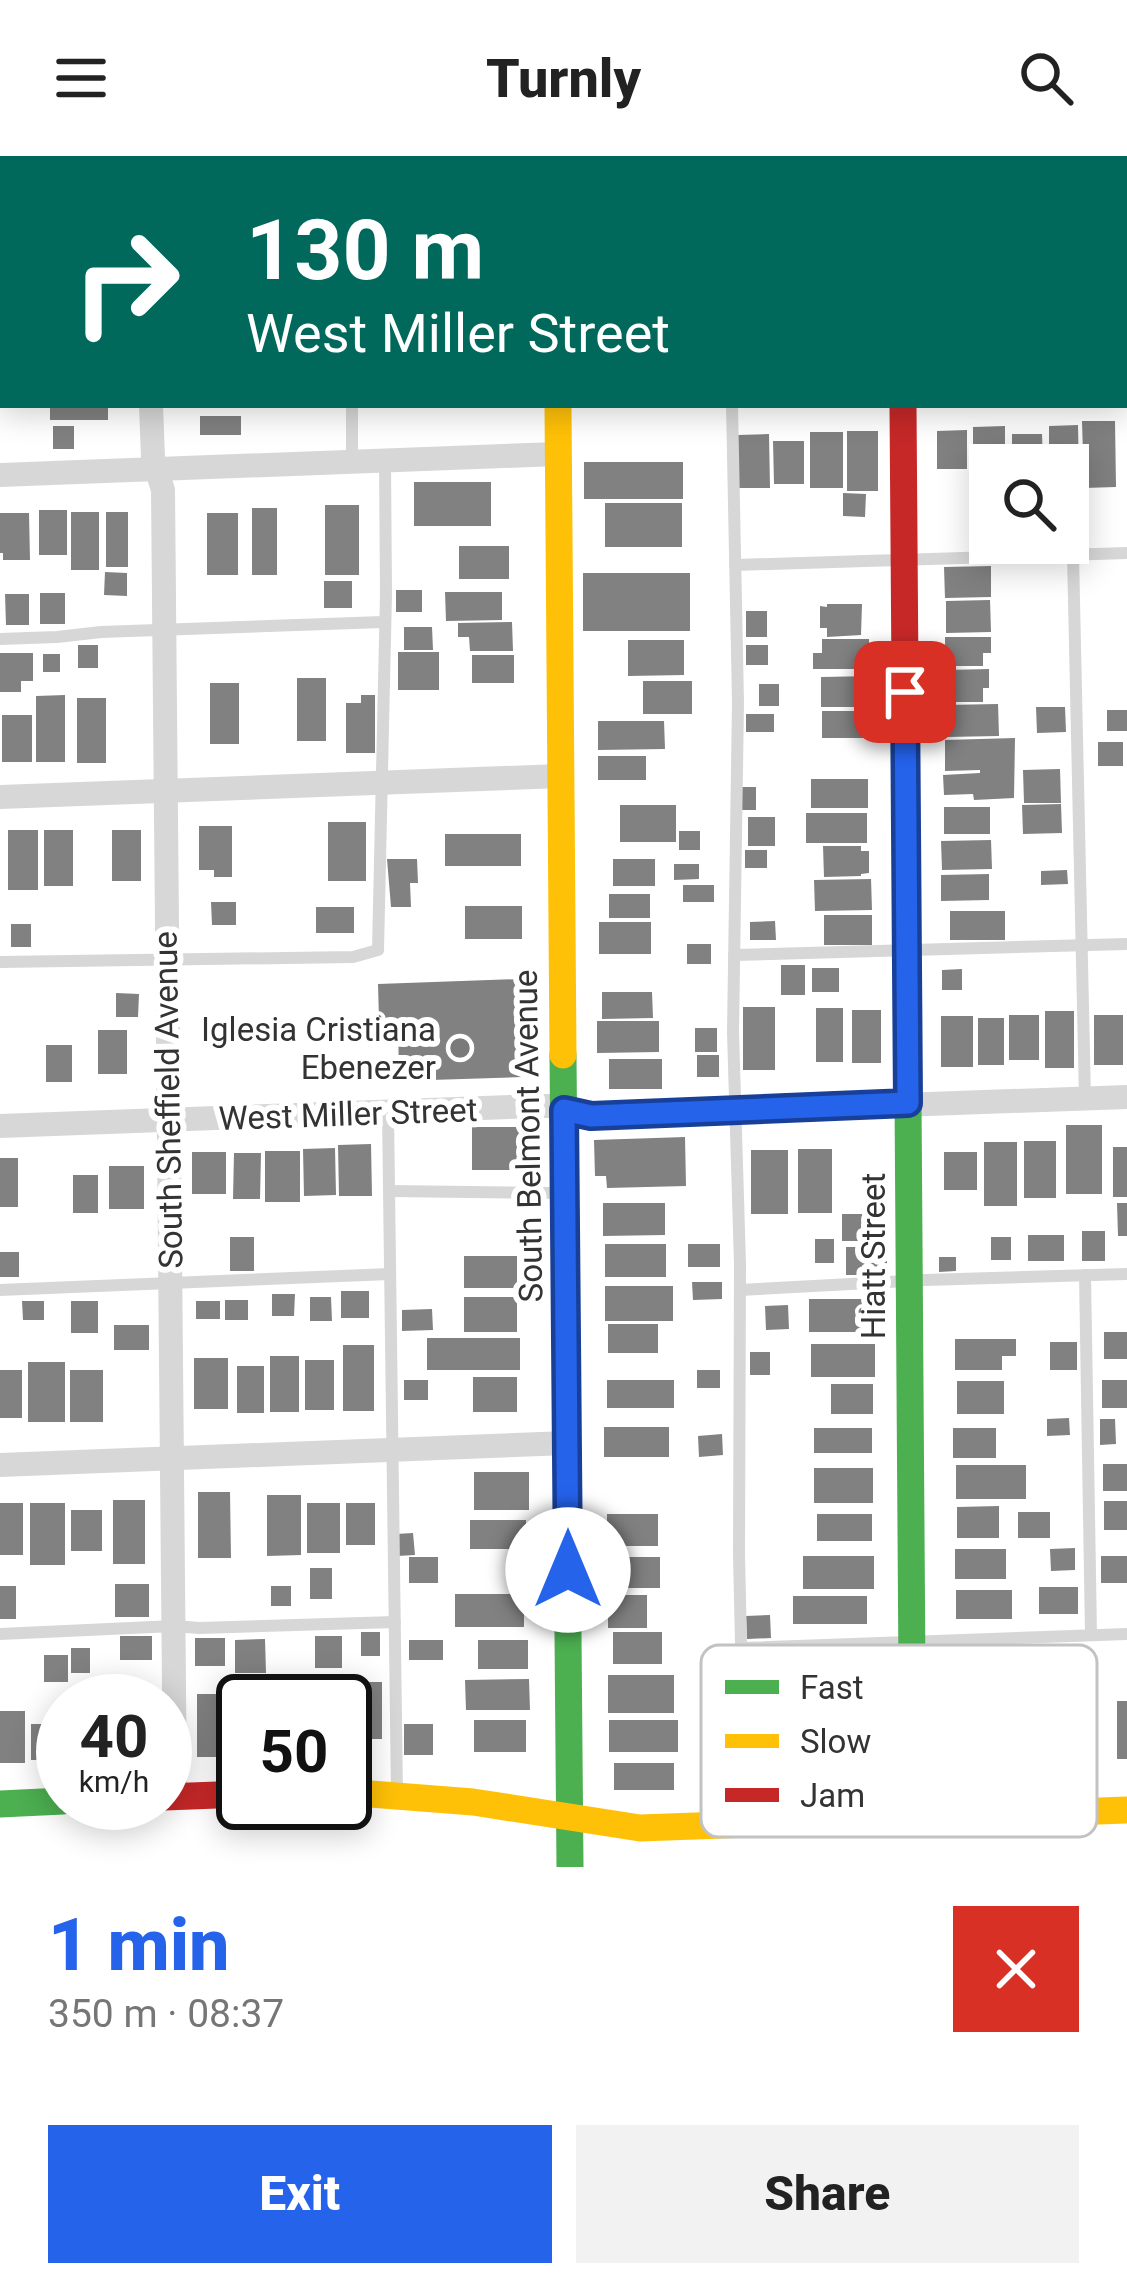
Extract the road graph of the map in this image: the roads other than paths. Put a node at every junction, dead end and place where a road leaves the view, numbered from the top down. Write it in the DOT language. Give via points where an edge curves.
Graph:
graph roads {
  1 [pos="151,408"];
  2 [pos="352,408"];
  3 [pos="558,408"];
  4 [pos="732,408"];
  5 [pos="903,408"];
  6 [pos="558,454"];
  7 [pos="385,460"];
  8 [pos="352,462"];
  9 [pos="158,470"];
  10 [pos="0,476"];
  11 [pos="1127,553"];
  12 [pos="1089,554"];
  13 [pos="969,559"];
  14 [pos="904,562"];
  15 [pos="1073,564"];
  16 [pos="735,565"];
  17 [pos="383,622"];
  18 [pos="164,631"];
  19 [pos="0,639"];
  20 [pos="560,776"];
  21 [pos="381,783"];
  22 [pos="165,791"];
  23 [pos="0,797"];
  24 [pos="1127,944"];
  25 [pos="1083,946"];
  26 [pos="908,951"];
  27 [pos="734,955"];
  28 [pos="167,961"];
  29 [pos="0,962"];
  30 [pos="1127,1097"];
  31 [pos="1085,1098"];
  32 [pos="908,1103"];
  33 [pos="564,1110"];
  34 [pos="737,1110"];
  35 [pos="388,1112"];
  36 [pos="169,1120"];
  37 [pos="0,1126"];
  38 [pos="389,1191"];
  39 [pos="565,1193"];
  40 [pos="390,1274"];
  41 [pos="1127,1274"];
  42 [pos="1085,1275"];
  43 [pos="909,1280"];
  44 [pos="170,1282"];
  45 [pos="0,1290"];
  46 [pos="740,1290"];
  47 [pos="567,1443"];
  48 [pos="392,1450"];
  49 [pos="172,1460"];
  50 [pos="0,1465"];
  51 [pos="395,1622"];
  52 [pos="174,1626"];
  53 [pos="0,1634"];
  54 [pos="1127,1634"];
  55 [pos="1091,1635"];
  56 [pos="912,1640"];
  57 [pos="741,1645"];
  58 [pos="805,1645"];
  59 [pos="912,1645"];
  60 [pos="173,1674"];
  61 [pos="372,1794"];
  62 [pos="397,1795"];
  63 [pos="36,1802"];
  64 [pos="0,1804"];
  65 [pos="1127,1810"];
  66 [pos="1097,1811"];
  67 [pos="570,1818"];
  68 [pos="701,1826"];
  69 [pos="570,1867"];
  1 -- 9 [label="street, South Sheffield Avenue"];
  2 -- 8 [label="lane"];
  3 -- 6 [label="street, South Belmont Avenue"];
  4 -- 16 [label="lane"];
  5 -- 14 [label="street, Hiatt Street"];
  6 -- 7 [label="street"];
  6 -- 20 [label="street, South Belmont Avenue"];
  7 -- 8 [label="street"];
  7 -- 17 [label="lane"];
  8 -- 9 [label="street"];
  9 -- 10 [label="street"];
  9 -- 18 [label="street, South Sheffield Avenue"];
  11 -- 12 [label="lane"];
  13 -- 14 [label="lane"];
  14 -- 16 [label="lane"];
  14 -- 26 [label="street, Hiatt Street"];
  15 -- 25 [label="lane"];
  16 -- 27 [label="lane"];
  17 -- 18 [label="lane"];
  17 -- 21 [label="lane"];
  18 -- 19 [label="lane"];
  18 -- 22 [label="street, South Sheffield Avenue"];
  20 -- 21 [label="street"];
  20 -- 33 [label="street, South Belmont Avenue"];
  21 -- 22 [label="street"];
  21 -- 28 [label="lane" via="378,950"];
  22 -- 23 [label="street"];
  22 -- 28 [label="street, South Sheffield Avenue"];
  24 -- 25 [label="lane"];
  25 -- 26 [label="lane"];
  25 -- 31 [label="lane"];
  26 -- 27 [label="lane"];
  26 -- 32 [label="street, Hiatt Street"];
  27 -- 34 [label="lane"];
  28 -- 29 [label="lane"];
  28 -- 36 [label="street, South Sheffield Avenue"];
  30 -- 31 [label="street, West Miller Street"];
  31 -- 32 [label="street, West Miller Street"];
  32 -- 34 [label="street, West Miller Street"];
  32 -- 43 [label="street, Hiatt Street"];
  33 -- 34 [label="street, West Miller Street"];
  33 -- 35 [label="street, West Miller Street"];
  33 -- 39 [label="street, South Belmont Avenue"];
  34 -- 46 [label="lane"];
  35 -- 36 [label="street, West Miller Street"];
  35 -- 38 [label="lane"];
  36 -- 37 [label="street, West Miller Street"];
  36 -- 44 [label="street, South Sheffield Avenue"];
  38 -- 39 [label="lane"];
  38 -- 40 [label="lane"];
  39 -- 47 [label="street, South Belmont Avenue"];
  40 -- 44 [label="lane"];
  40 -- 48 [label="lane"];
  41 -- 42 [label="lane"];
  42 -- 43 [label="lane"];
  42 -- 55 [label="lane"];
  43 -- 46 [label="lane"];
  43 -- 56 [label="street, Hiatt Street"];
  44 -- 45 [label="lane"];
  44 -- 49 [label="street, South Sheffield Avenue"];
  46 -- 57 [label="lane"];
  47 -- 48 [label="street"];
  47 -- 67 [label="street, South Belmont Avenue"];
  48 -- 49 [label="street"];
  48 -- 51 [label="lane"];
  49 -- 50 [label="street"];
  49 -- 52 [label="street, South Sheffield Avenue"];
  51 -- 52 [label="lane"];
  51 -- 62 [label="lane"];
  52 -- 53 [label="lane"];
  52 -- 60 [label="street, South Sheffield Avenue"];
  54 -- 55 [label="lane"];
  55 -- 56 [label="lane"];
  56 -- 58 [label="lane"];
  56 -- 59 [label="street, Hiatt Street"];
  61 -- 62 [label="street"];
  62 -- 67 [label="street"];
  63 -- 64 [label="street"];
  65 -- 66 [label="street"];
  67 -- 68 [label="street"];
  67 -- 69 [label="street, South Belmont Avenue"];
}
